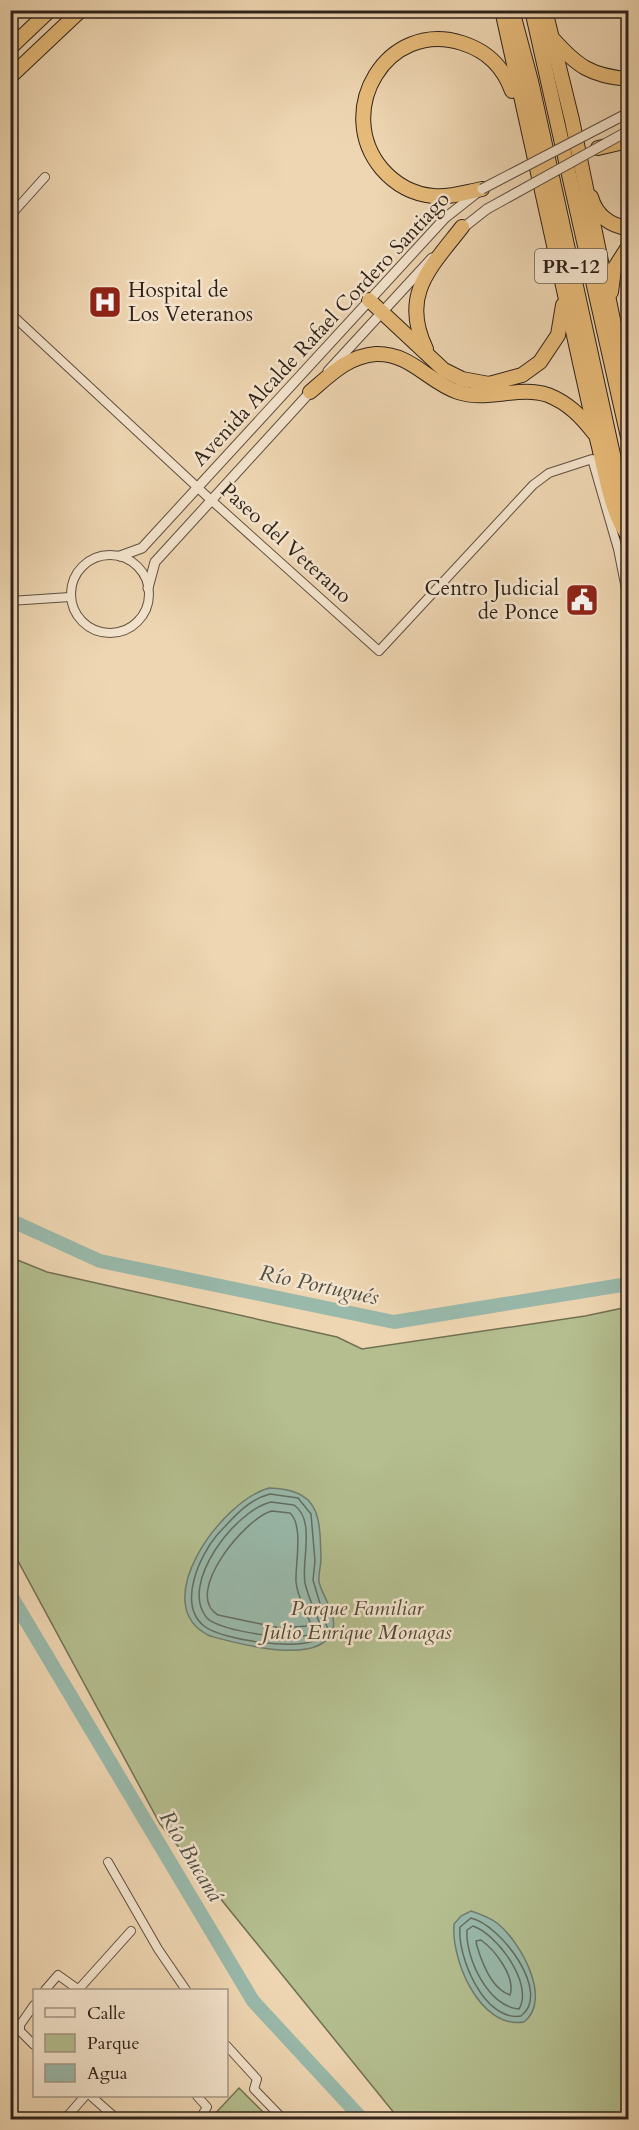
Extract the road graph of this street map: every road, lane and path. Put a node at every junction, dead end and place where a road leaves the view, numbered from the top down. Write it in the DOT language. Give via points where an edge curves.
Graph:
graph roads {
  1 [pos="50,10"];
  2 [pos="81,10"];
  3 [pos="497,10"];
  4 [pos="502,10"];
  5 [pos="512,10"];
  6 [pos="531,10"];
  7 [pos="545,10"];
  8 [pos="505,32"];
  9 [pos="551,37"];
  10 [pos="10,48"];
  11 [pos="10,77"];
  12 [pos="628,79"];
  13 [pos="628,113"];
  14 [pos="628,131"];
  15 [pos="528,132"];
  16 [pos="628,141"];
  17 [pos="590,150"];
  18 [pos="582,175"];
  19 [pos="45,177"];
  20 [pos="482,189"];
  21 [pos="10,216"];
  22 [pos="462,227"];
  23 [pos="628,228"];
  24 [pos="628,247"];
  25 [pos="564,294"];
  26 [pos="369,300"];
  27 [pos="611,300"];
  28 [pos="382,311"];
  29 [pos="10,313"];
  30 [pos="430,356"];
  31 [pos="310,392"];
  32 [pos="628,393"];
  33 [pos="596,435"];
  34 [pos="628,437"];
  35 [pos="198,488"];
  36 [pos="211,500"];
  37 [pos="628,523"];
  38 [pos="628,536"];
  39 [pos="120,556"];
  40 [pos="148,588"];
  41 [pos="70,597"];
  42 [pos="628,599"];
  43 [pos="10,601"];
  44 [pos="108,1862"];
  45 [pos="131,1931"];
  46 [pos="46,1989"];
  47 [pos="78,1989"];
  48 [pos="80,1989"];
  49 [pos="185,1989"];
  50 [pos="33,2006"];
  51 [pos="33,2044"];
  52 [pos="228,2046"];
  53 [pos="84,2097"];
  54 [pos="92,2097"];
  55 [pos="198,2097"];
  56 [pos="64,2120"];
  57 [pos="118,2120"];
  58 [pos="199,2120"];
  59 [pos="284,2120"];
  1 -- 10 [label="highway"];
  2 -- 11 [label="highway"];
  3 -- 8 [label="highway"];
  4 -- 8 [label="highway"];
  5 -- 37 [label="highway, PR-12"];
  6 -- 34 [label="highway, PR-12"];
  7 -- 9 [label="highway"];
  8 -- 15 [label="highway"];
  9 -- 12 [label="highway" via="586,69"];
  9 -- 18 [label="highway"];
  13 -- 20 [label="street, Avenida Alcalde Rafael Cordero Santiago, bridge"];
  14 -- 17 [label="street, Avenida Alcalde Rafael Cordero Santiago, bridge"];
  15 -- 20 [label="highway" via="503,71 492,59 469,46 449,40 419,42 383,64 366,92 363,113 364,135 379,165 395,182 422,194 455,195"];
  15 -- 25 [label="highway"];
  16 -- 17 [label="highway, bridge"];
  17 -- 22 [label="street, Avenida Alcalde Rafael Cordero Santiago, bridge"];
  18 -- 23 [label="highway" via="599,213 612,224"];
  18 -- 27 [label="highway"];
  19 -- 21 [label="street"];
  20 -- 26 [label="street, Avenida Alcalde Rafael Cordero Santiago" via="445,218"];
  22 -- 28 [label="street, Avenida Alcalde Rafael Cordero Santiago"];
  22 -- 30 [label="highway" via="426,274 417,297 417,326"];
  24 -- 27 [label="highway" via="614,269"];
  25 -- 30 [label="highway" via="554,343 540,362 522,375 502,382 476,383 450,374"];
  25 -- 33 [label="highway"];
  26 -- 28 [label="highway"];
  26 -- 35 [label="street, Avenida Alcalde Rafael Cordero Santiago"];
  27 -- 32 [label="highway"];
  28 -- 30 [label="highway"];
  28 -- 31 [label="street, Avenida Alcalde Rafael Cordero Santiago"];
  29 -- 35 [label="street, Paseo del Veterano"];
  31 -- 33 [label="highway" via="345,363 385,354 407,360 441,384 468,395 546,395 573,409"];
  31 -- 36 [label="street, Avenida Alcalde Rafael Cordero Santiago"];
  33 -- 38 [label="highway" via="613,501"];
  35 -- 36 [label="street, Paseo del Veterano"];
  35 -- 39 [label="street, Avenida Alcalde Rafael Cordero Santiago" via="142,548"];
  36 -- 40 [label="street, Avenida Alcalde Rafael Cordero Santiago" via="155,562"];
  36 -- 42 [label="street, Paseo del Veterano" via="380,651 533,485 549,473 592,459"];
  39 -- 40 [label="street" via="139,568"];
  39 -- 41 [label="street" via="98,557 85,564 75,575"];
  40 -- 41 [label="street" via="148,603 142,616 117,633 88,628 74,611"];
  41 -- 43 [label="street"];
  44 -- 49 [label="street"];
  45 -- 48 [label="street"];
  46 -- 47 [label="street" via="58,1975"];
  50 -- 51 [label="street" via="20,2025 20,2031"];
  52 -- 59 [label="street" via="254,2073 254,2089"];
  53 -- 56 [label="street"];
  54 -- 57 [label="street"];
  55 -- 58 [label="street" via="207,2107"];
}
